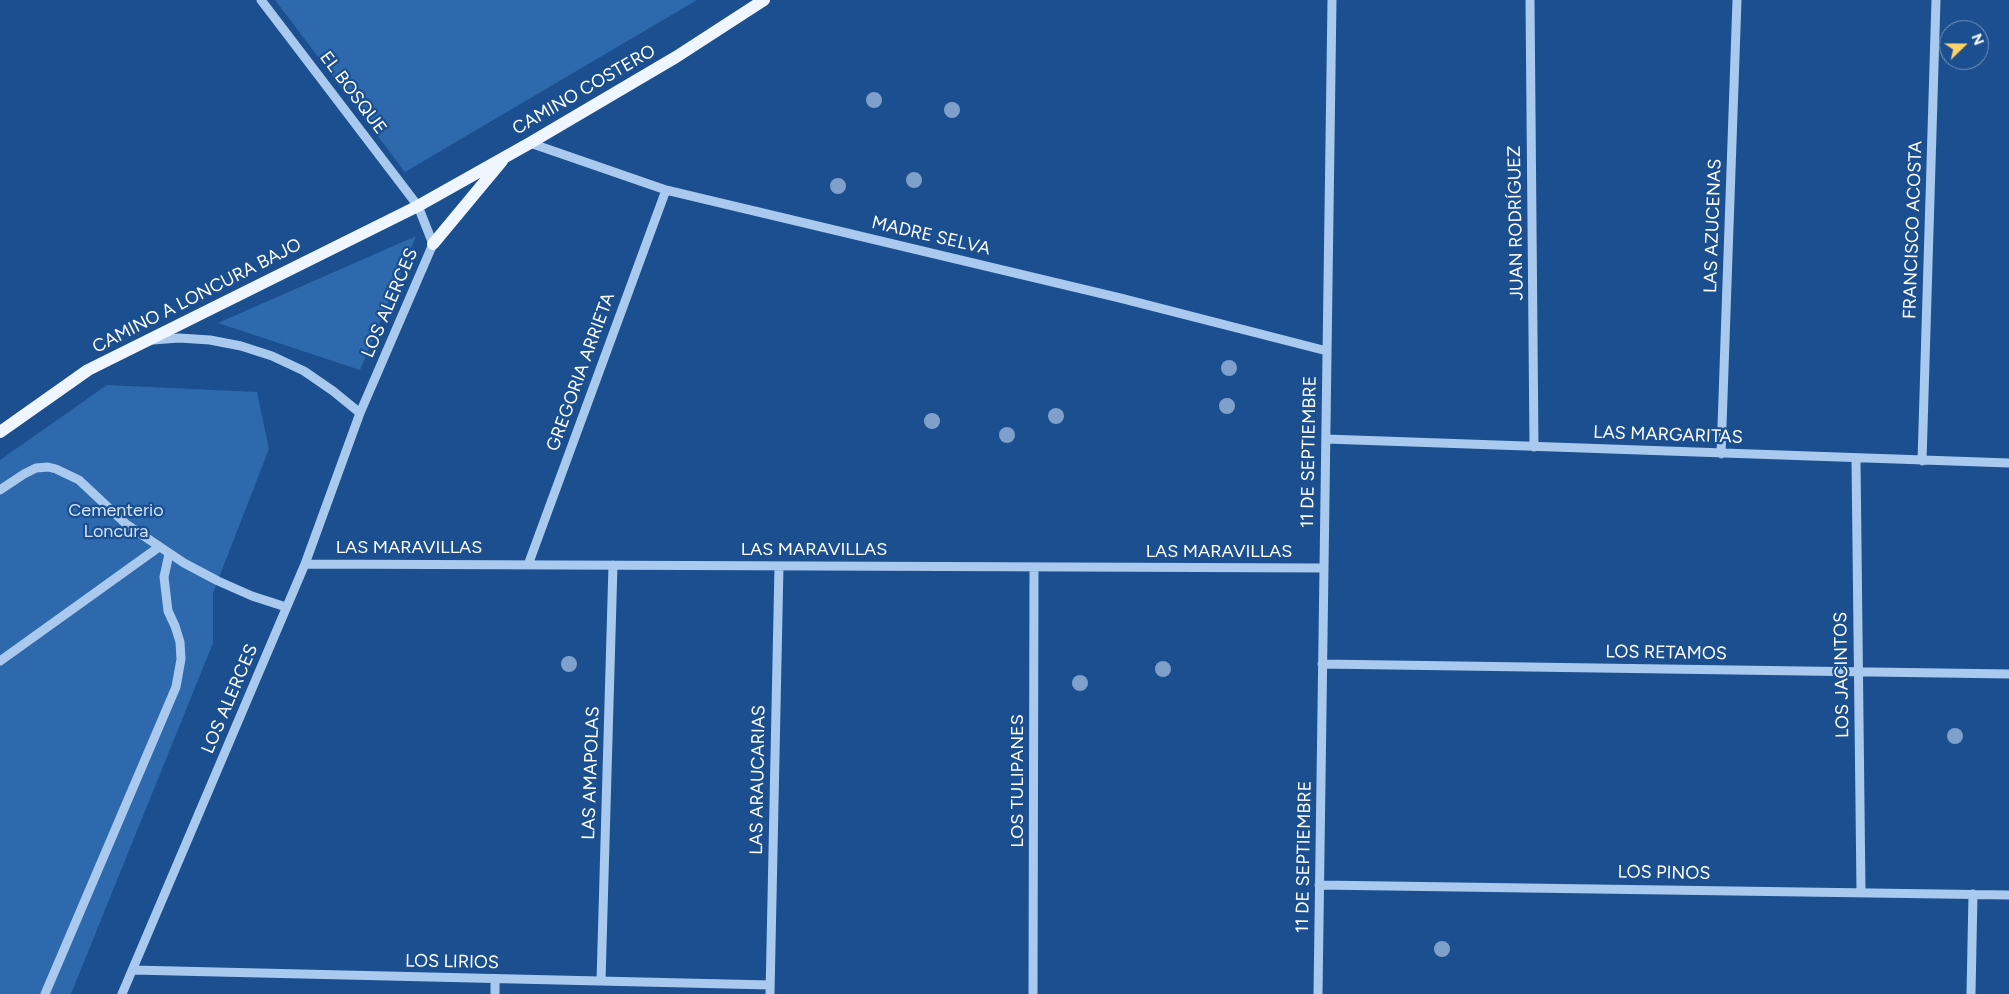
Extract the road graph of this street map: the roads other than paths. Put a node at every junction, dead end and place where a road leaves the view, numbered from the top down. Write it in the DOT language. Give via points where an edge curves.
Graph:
graph roads {
  1 [pos="261,0"];
  2 [pos="764,0"];
  3 [pos="1332,0"];
  4 [pos="1530,0"];
  5 [pos="1737,0"];
  6 [pos="1936,0"];
  7 [pos="530,143"];
  8 [pos="508,154"];
  9 [pos="666,190"];
  10 [pos="418,206"];
  11 [pos="433,244"];
  12 [pos="147,340"];
  13 [pos="1327,351"];
  14 [pos="360,414"];
  15 [pos="0,432"];
  16 [pos="1326,439"];
  17 [pos="1534,447"];
  18 [pos="1721,454"];
  19 [pos="1856,459"];
  20 [pos="1922,461"];
  21 [pos="2009,463"];
  22 [pos="0,490"];
  23 [pos="159,548"];
  24 [pos="169,554"];
  25 [pos="305,564"];
  26 [pos="528,565"];
  27 [pos="613,565"];
  28 [pos="779,566"];
  29 [pos="1034,568"];
  30 [pos="1324,568"];
  31 [pos="286,607"];
  32 [pos="0,660"];
  33 [pos="1322,664"];
  34 [pos="1859,673"];
  35 [pos="2009,674"];
  36 [pos="1320,885"];
  37 [pos="1861,892"];
  38 [pos="1972,894"];
  39 [pos="2009,894"];
  40 [pos="132,970"];
  41 [pos="495,979"];
  42 [pos="601,981"];
  43 [pos="47,990"];
  44 [pos="770,990"];
  45 [pos="37,994"];
  46 [pos="122,994"];
  47 [pos="494,994"];
  48 [pos="1033,994"];
  49 [pos="1318,994"];
  50 [pos="1971,994"];
  1 -- 10 [label="street, EL BOSQUE"];
  2 -- 7 [label="main road, CAMINO COSTERO" via="676,57"];
  3 -- 13 [label="street, 11 DE SEPTIEMBRE"];
  4 -- 17 [label="street, JUAN RODRÍGUEZ"];
  5 -- 18 [label="street, LAS AZUCENAS"];
  6 -- 20 [label="street, FRANCISCO ACOSTA"];
  7 -- 8 [label="main road, CAMINO COSTERO"];
  7 -- 9 [label="street, MADRE SELVA"];
  8 -- 10 [label="main road, CAMINO COSTERO"];
  8 -- 11 [label="main road"];
  9 -- 13 [label="street, MADRE SELVA"];
  9 -- 26 [label="street, GREGORIA ARRIETA"];
  10 -- 11 [label="street, LOS ALERCES"];
  10 -- 12 [label="main road, CAMINO A LONCURA BAJO"];
  11 -- 14 [label="street, LOS ALERCES"];
  12 -- 14 [label="street" via="210,340 272,356 334,390"];
  12 -- 15 [label="main road, CAMINO A LONCURA BAJO" via="88,370"];
  13 -- 16 [label="street, 11 DE SEPTIEMBRE"];
  14 -- 25 [label="street, LOS ALERCES"];
  16 -- 17 [label="street, LAS MARGARITAS"];
  16 -- 30 [label="street, 11 DE SEPTIEMBRE"];
  17 -- 18 [label="street, LAS MARGARITAS"];
  18 -- 19 [label="street, LAS MARGARITAS"];
  19 -- 20 [label="street, LAS MARGARITAS"];
  19 -- 34 [label="street, LOS JACINTOS"];
  20 -- 21 [label="street, LAS MARGARITAS"];
  22 -- 23 [label="street" via="36,468 56,469 79,480 126,524"];
  23 -- 24 [label="street"];
  23 -- 32 [label="street"];
  24 -- 31 [label="street" via="218,581"];
  24 -- 43 [label="street" via="164,577 168,611 178,634 181,659 176,687"];
  25 -- 26 [label="street, LAS MARAVILLAS"];
  25 -- 31 [label="street, LOS ALERCES"];
  26 -- 27 [label="street, LAS MARAVILLAS"];
  27 -- 28 [label="street, LAS MARAVILLAS"];
  27 -- 42 [label="street, LAS AMAPOLAS"];
  28 -- 29 [label="street, LAS MARAVILLAS"];
  28 -- 44 [label="street, LAS ARAUCARIAS"];
  29 -- 30 [label="street, LAS MARAVILLAS"];
  29 -- 48 [label="street, LOS TULIPANES"];
  30 -- 33 [label="street, 11 DE SEPTIEMBRE"];
  31 -- 40 [label="street, LOS ALERCES"];
  33 -- 34 [label="street, LOS RETAMOS"];
  33 -- 36 [label="street, 11 DE SEPTIEMBRE"];
  34 -- 35 [label="street, LOS RETAMOS"];
  34 -- 37 [label="street, LOS JACINTOS"];
  36 -- 37 [label="street, LOS PINOS"];
  36 -- 49 [label="street, 11 DE SEPTIEMBRE"];
  37 -- 38 [label="street, LOS PINOS"];
  38 -- 39 [label="street, LOS PINOS"];
  38 -- 50 [label="street"];
  40 -- 41 [label="street, LOS LIRIOS"];
  40 -- 46 [label="street, LOS ALERCES"];
  41 -- 42 [label="street, LOS LIRIOS"];
  41 -- 47 [label="street"];
  42 -- 44 [label="street, LOS LIRIOS"];
  43 -- 45 [label="street"];
}
